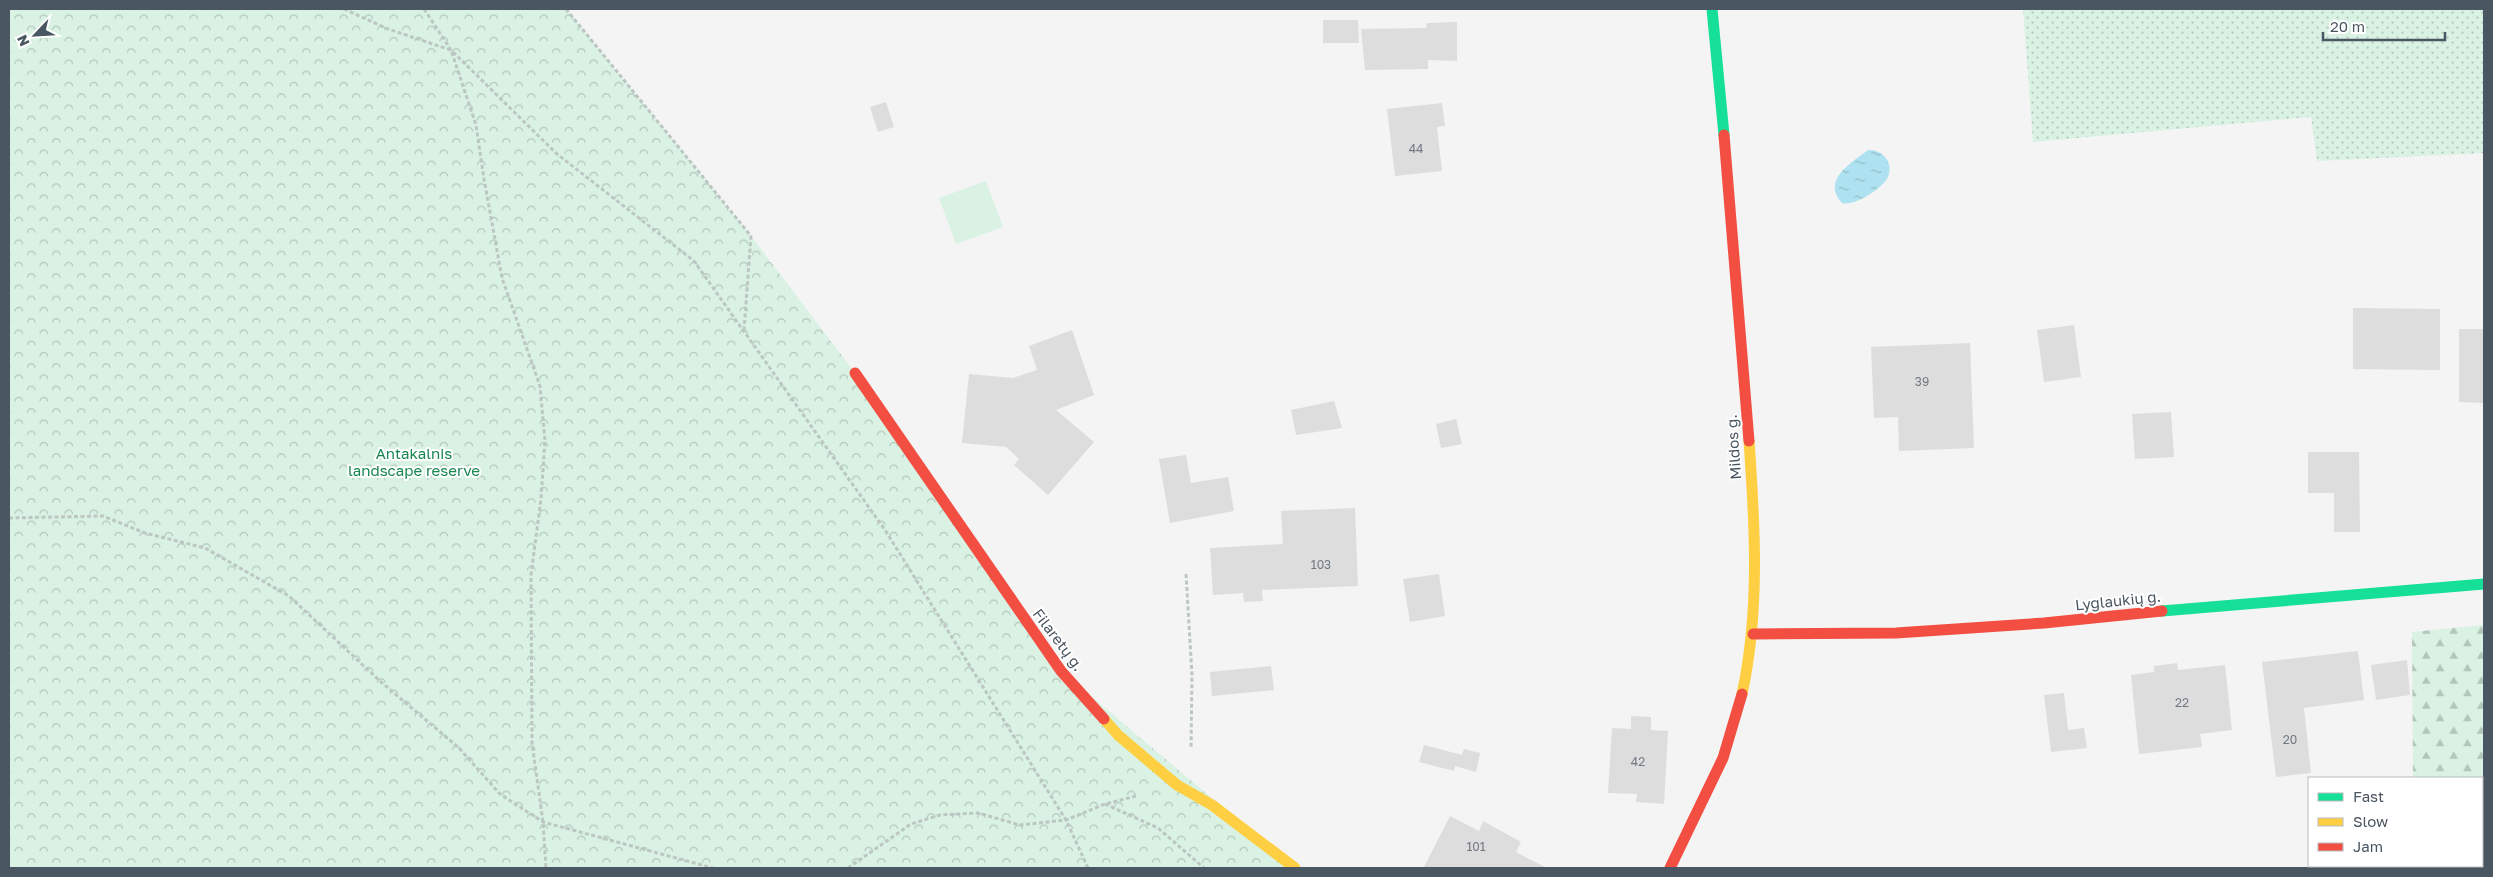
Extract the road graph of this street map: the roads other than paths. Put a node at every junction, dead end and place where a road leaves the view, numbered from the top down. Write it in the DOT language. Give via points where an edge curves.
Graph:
graph roads {
  1 [pos="1712,9"];
  2 [pos="855,373"];
  3 [pos="2484,584"];
  4 [pos="1753,634"];
  5 [pos="1295,868"];
  6 [pos="1670,868"];
  1 -- 4 [label="street, Mildos g." via="1733,225 1752,482"];
  2 -- 5 [label="street, Filaretų g." via="1061,671 1118,734 1181,787 1212,804"];
  3 -- 4 [label="street, Lyglaukių g." via="1896,633"];
  4 -- 6 [label="street, Mildos g." via="1736,720 1709,793"];
}
